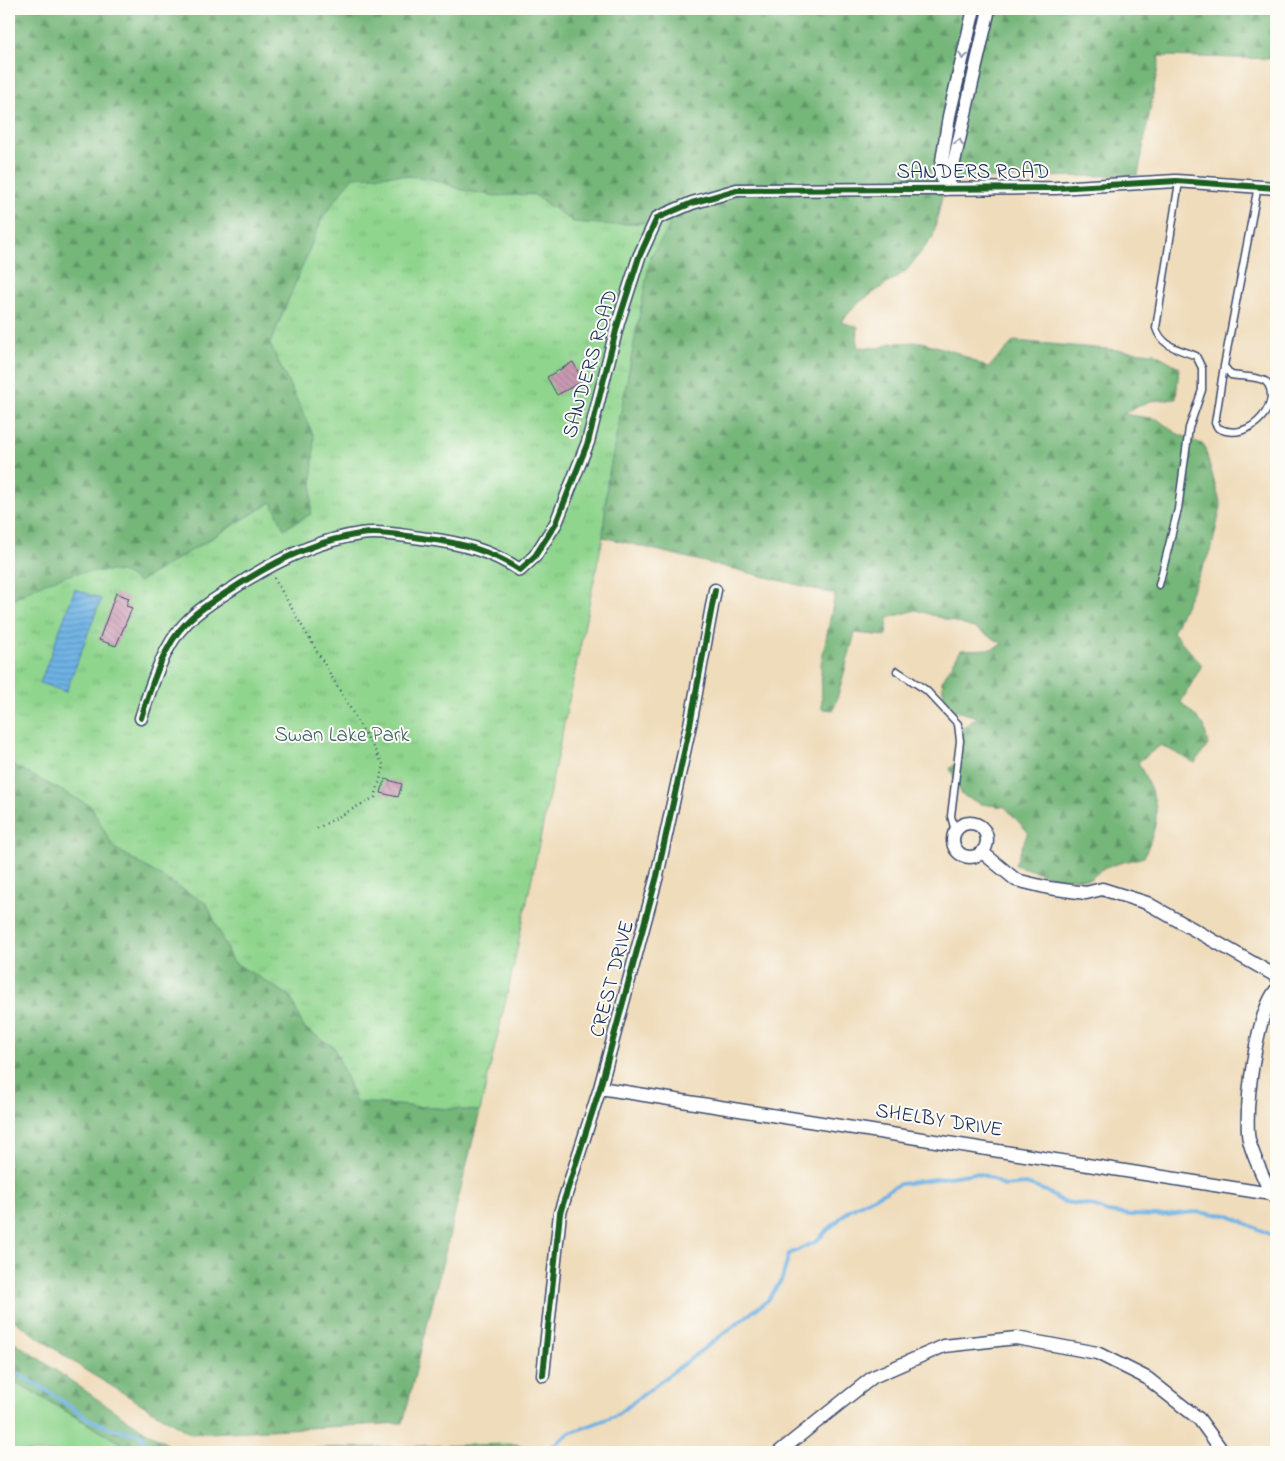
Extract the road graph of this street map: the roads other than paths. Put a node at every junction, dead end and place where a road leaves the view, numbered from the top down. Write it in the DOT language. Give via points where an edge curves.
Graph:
graph roads {
  1 [pos="974,9"];
  2 [pos="989,9"];
  3 [pos="1179,182"];
  4 [pos="1258,186"];
  5 [pos="1276,188"];
  6 [pos="946,189"];
  7 [pos="1224,366"];
  8 [pos="1160,585"];
  9 [pos="715,590"];
  10 [pos="897,671"];
  11 [pos="141,718"];
  12 [pos="955,831"];
  13 [pos="982,852"];
  14 [pos="1276,976"];
  15 [pos="1276,990"];
  16 [pos="600,1088"];
  17 [pos="1274,1196"];
  18 [pos="543,1375"];
  19 [pos="779,1452"];
  20 [pos="1223,1452"];
  1 -- 6 [label="street, one-way" via="944,152 941,174"];
  6 -- 2 [label="street, one-way"];
  3 -- 4 [label="street, SANDERS ROAD"];
  3 -- 6 [label="street, SANDERS ROAD"];
  3 -- 8 [label="lane" via="1156,328 1160,338 1169,346 1196,356 1202,368 1202,390 1189,428 1178,509"];
  4 -- 5 [label="street, SANDERS ROAD"];
  4 -- 7 [label="lane"];
  6 -- 11 [label="street, SANDERS ROAD" via="736,190 692,202 657,218 636,266 618,323 588,442 556,523 534,556 520,570 498,556 458,542 361,534 316,545 267,566 186,623 158,665"];
  7 -- 7 [label="lane" via="1231,375 1264,380 1273,388 1273,411 1243,432 1225,432 1218,428 1216,422"];
  9 -- 16 [label="street, CREST DRIVE" via="657,876"];
  10 -- 12 [label="lane" via="926,690 958,724 960,741 951,816"];
  12 -- 13 [label="street" via="953,844 962,855 975,856"];
  12 -- 13 [label="street" via="965,823 978,825 986,835 987,842"];
  13 -- 14 [label="street" via="1016,880 1086,893 1102,889 1146,903"];
  15 -- 17 [label="street" via="1269,998 1259,1033 1251,1080 1248,1134"];
  16 -- 17 [label="street, SHELBY DRIVE"];
  16 -- 18 [label="street, CREST DRIVE" via="560,1213"];
  19 -- 20 [label="street" via="873,1378 944,1346 1016,1338 1097,1353 1147,1378 1199,1419"];
}
